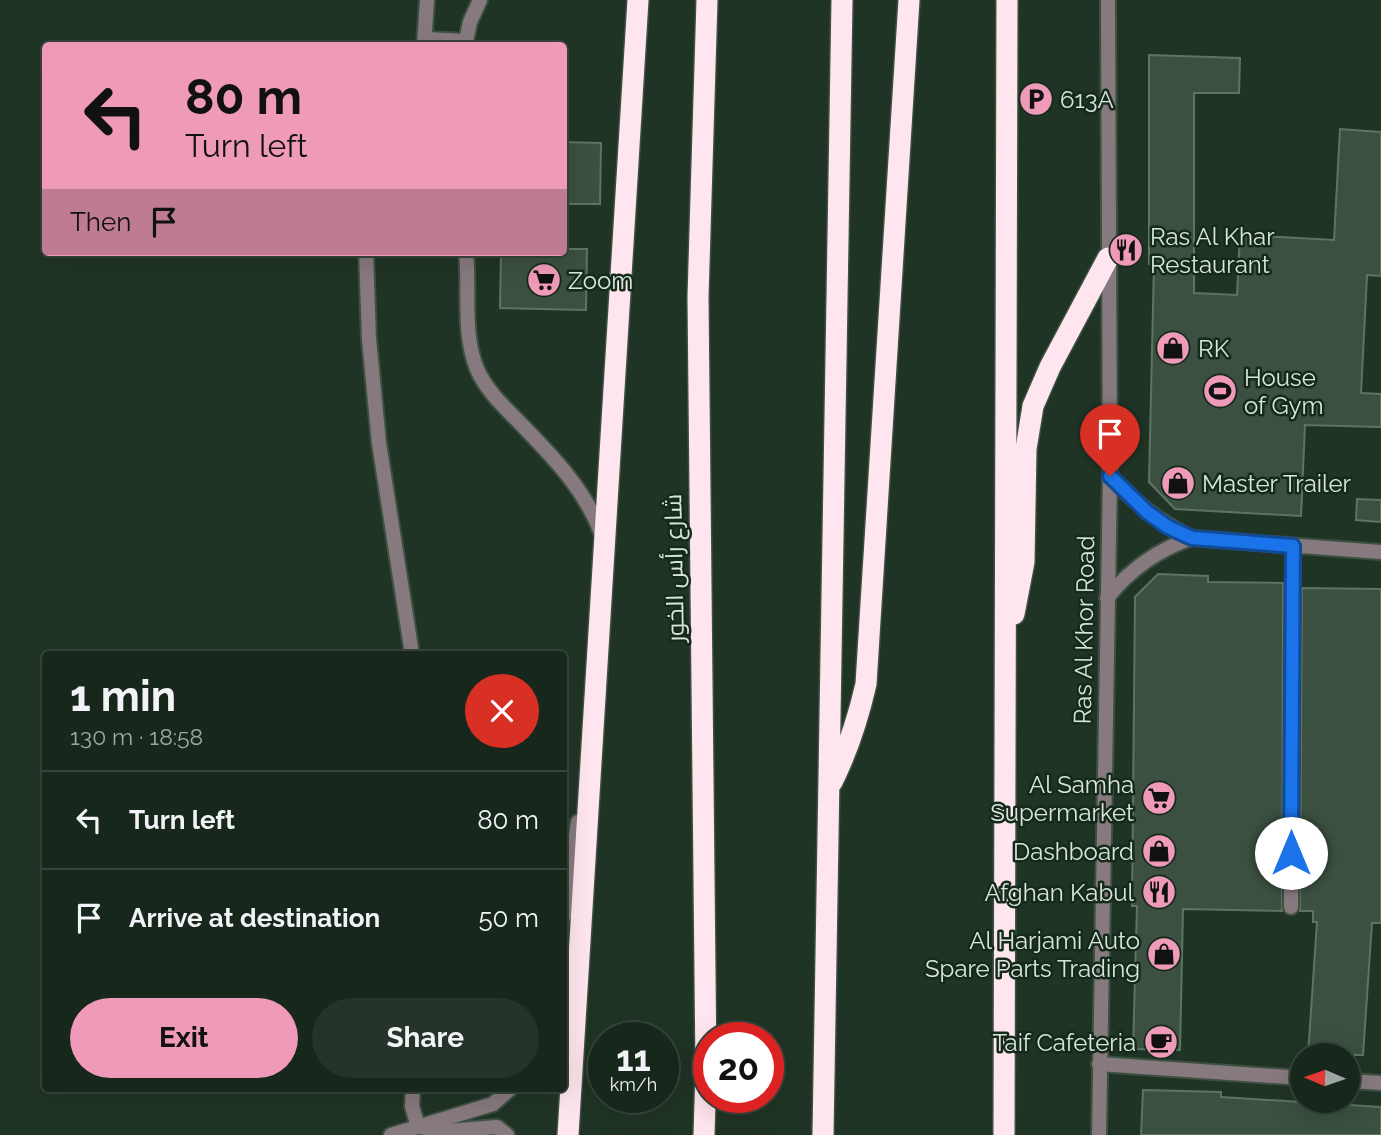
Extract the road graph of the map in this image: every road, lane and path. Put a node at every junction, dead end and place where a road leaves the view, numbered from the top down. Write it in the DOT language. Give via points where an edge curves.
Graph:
graph roads {
  1 [pos="427,0"];
  2 [pos="480,0"];
  3 [pos="638,0"];
  4 [pos="707,0"];
  5 [pos="842,0"];
  6 [pos="909,0"];
  7 [pos="1007,0"];
  8 [pos="1111,4"];
  9 [pos="425,42"];
  10 [pos="465,42"];
  11 [pos="366,256"];
  12 [pos="466,256"];
  13 [pos="1108,258"];
  14 [pos="1110,476"];
  15 [pos="1192,538"];
  16 [pos="605,543"];
  17 [pos="1293,546"];
  18 [pos="1381,552"];
  19 [pos="1107,598"];
  20 [pos="1006,639"];
  21 [pos="412,651"];
  22 [pos="591,744"];
  23 [pos="829,787"];
  24 [pos="567,897"];
  25 [pos="1291,907"];
  26 [pos="1099,1064"];
  27 [pos="1290,1077"];
  28 [pos="1360,1082"];
  29 [pos="1381,1083"];
  30 [pos="413,1092"];
  31 [pos="506,1092"];
  32 [pos="418,1127"];
  33 [pos="391,1135"];
  34 [pos="507,1135"];
  35 [pos="568,1135"];
  36 [pos="704,1135"];
  37 [pos="823,1135"];
  38 [pos="1004,1135"];
  39 [pos="1099,1135"];
  1 -- 9 [label="street"];
  2 -- 10 [label="street"];
  3 -- 16 [label="highway"];
  4 -- 36 [label="highway, شارع رأس الخور" via="698,296"];
  5 -- 23 [label="highway"];
  6 -- 23 [label="highway" via="866,684 850,743"];
  7 -- 20 [label="highway"];
  8 -- 13 [label="street, Ras Al Khor Road"];
  11 -- 21 [label="street" via="379,443"];
  12 -- 16 [label="street" via="469,339 477,370 495,397 574,483"];
  13 -- 14 [label="street, Ras Al Khor Road"];
  13 -- 20 [label="highway" via="1033,406 1026,449 1024,562"];
  14 -- 15 [label="street" via="1147,512"];
  14 -- 19 [label="street, Ras Al Khor Road"];
  15 -- 17 [label="street"];
  15 -- 19 [label="street" via="1144,561"];
  16 -- 22 [label="highway"];
  17 -- 18 [label="street"];
  17 -- 25 [label="street"];
  19 -- 26 [label="street, Ras Al Khor Road"];
  20 -- 38 [label="highway"];
  22 -- 24 [label="street"];
  22 -- 35 [label="highway"];
  23 -- 37 [label="highway"];
  26 -- 27 [label="street"];
  26 -- 39 [label="street, Ras Al Khor Road"];
  28 -- 29 [label="street"];
  30 -- 32 [label="street"];
  31 -- 32 [label="street" via="492,1104"];
  32 -- 33 [label="street"];
  32 -- 34 [label="street" via="497,1127"];
}
